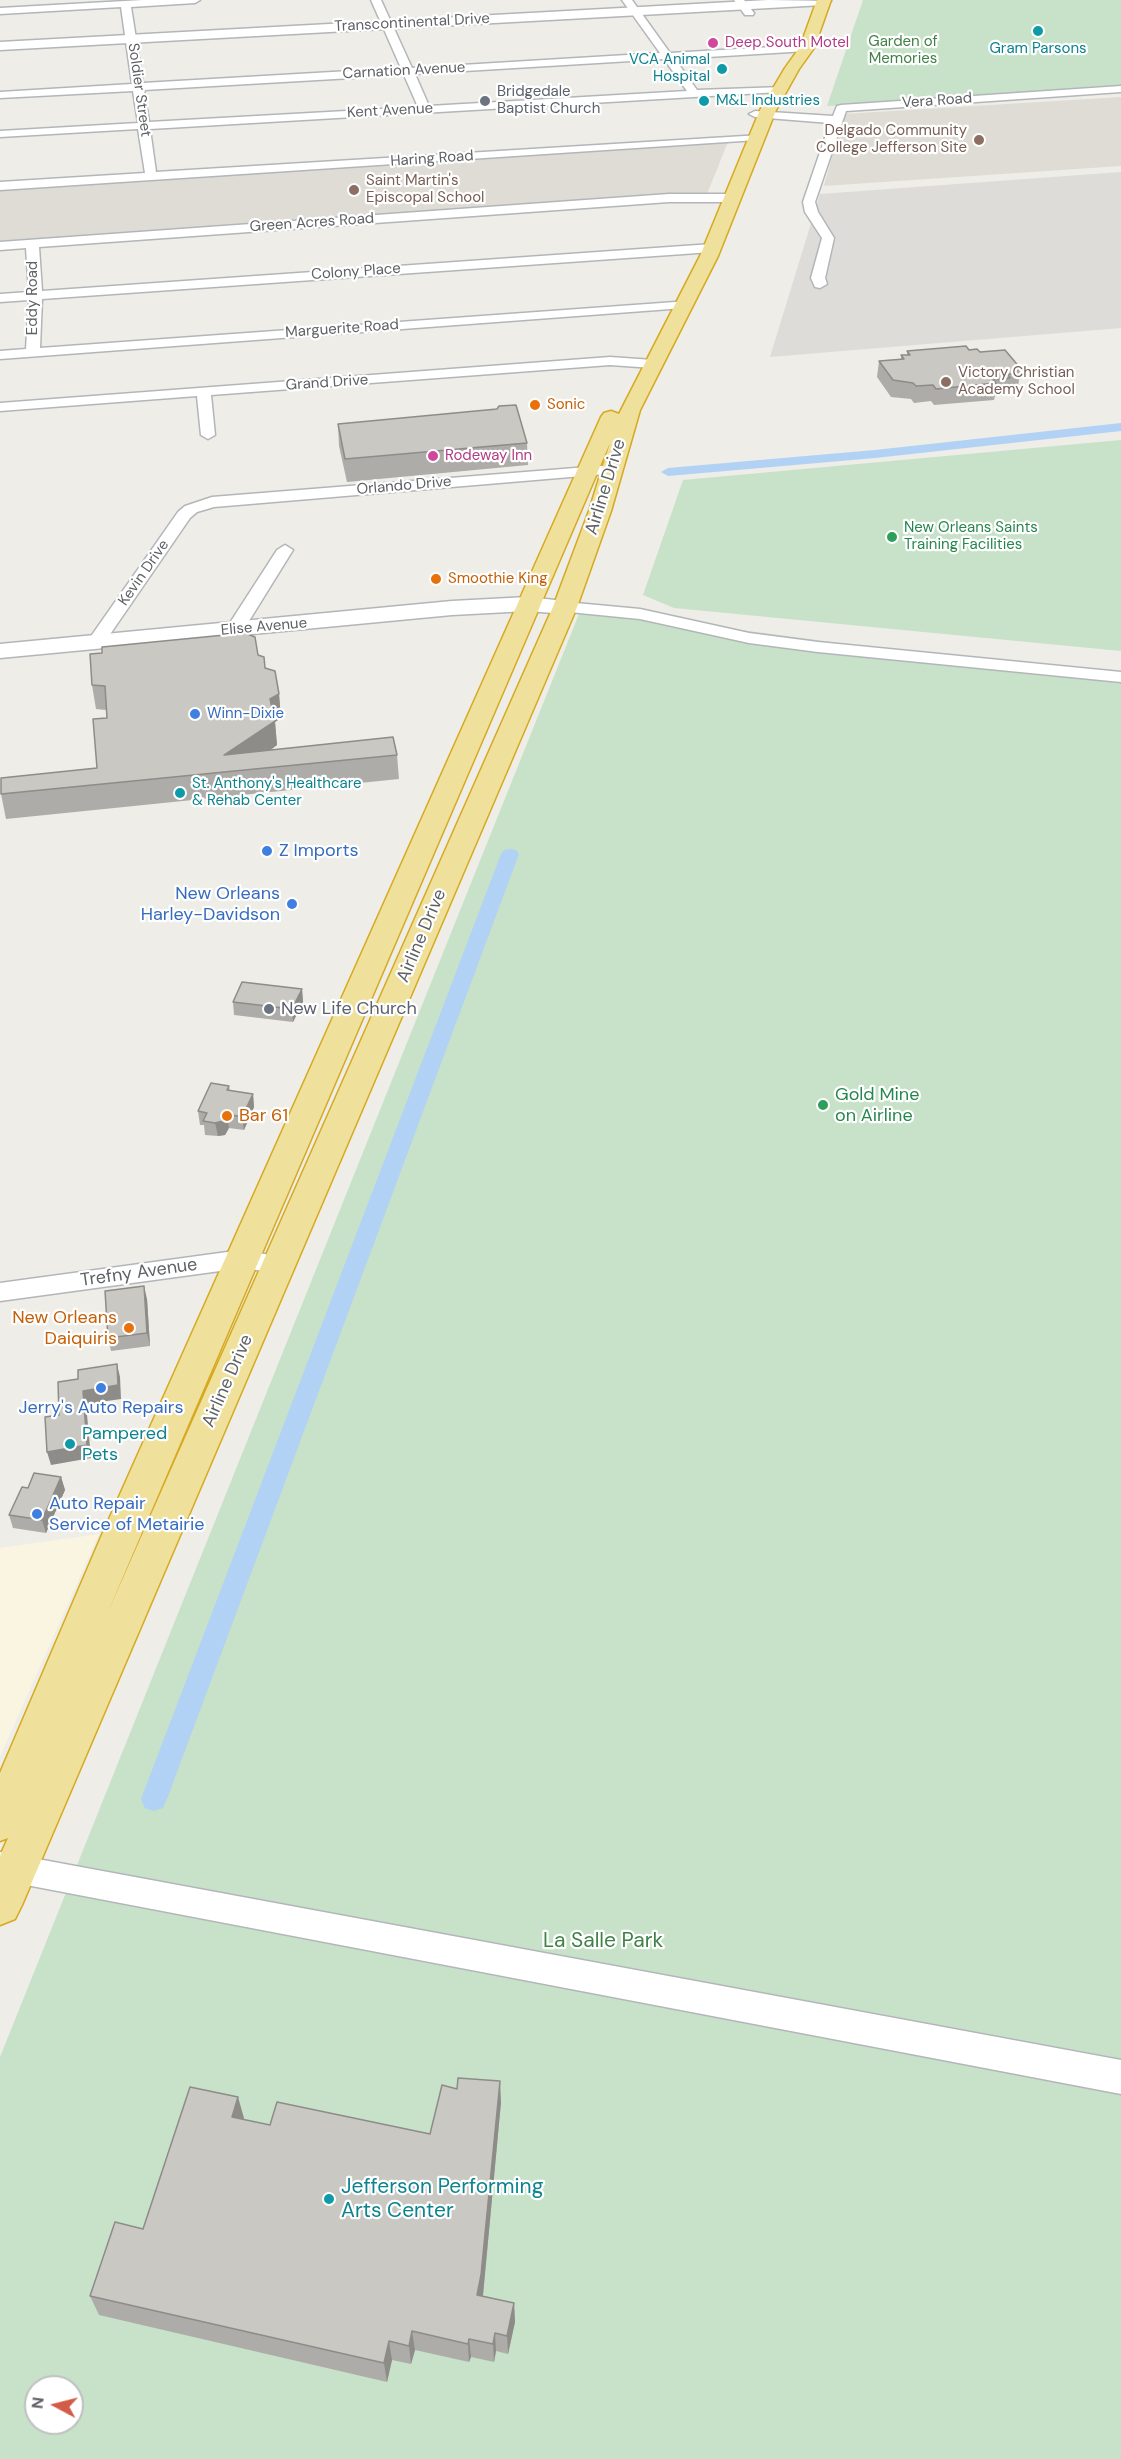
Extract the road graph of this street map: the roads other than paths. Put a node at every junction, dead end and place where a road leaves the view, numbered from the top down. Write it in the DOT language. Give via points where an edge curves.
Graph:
graph roads {
  1 [pos="181,0"];
  2 [pos="195,0"];
  3 [pos="376,0"];
  4 [pos="126,4"];
  5 [pos="744,6"];
  6 [pos="5,7"];
  7 [pos="634,10"];
  8 [pos="806,14"];
  9 [pos="389,29"];
  10 [pos="133,44"];
  11 [pos="0,46"];
  12 [pos="807,48"];
  13 [pos="0,55"];
  14 [pos="667,56"];
  15 [pos="408,71"];
  16 [pos="138,87"];
  17 [pos="772,88"];
  18 [pos="1121,89"];
  19 [pos="693,92"];
  20 [pos="0,95"];
  21 [pos="425,109"];
  22 [pos="761,112"];
  23 [pos="837,117"];
  24 [pos="144,126"];
  25 [pos="0,134"];
  26 [pos="751,137"];
  27 [pos="151,177"];
  28 [pos="0,186"];
  29 [pos="726,198"];
  30 [pos="32,243"];
  31 [pos="0,246"];
  32 [pos="706,247"];
  33 [pos="820,284"];
  34 [pos="36,295"];
  35 [pos="0,298"];
  36 [pos="678,304"];
  37 [pos="33,352"];
  38 [pos="0,355"];
  39 [pos="647,363"];
  40 [pos="204,393"];
  41 [pos="0,407"];
  42 [pos="208,435"];
  43 [pos="613,470"];
  44 [pos="586,471"];
  45 [pos="195,508"];
  46 [pos="285,550"];
  47 [pos="528,604"];
  48 [pos="565,607"];
  49 [pos="235,629"];
  50 [pos="96,642"];
  51 [pos="0,651"];
  52 [pos="1121,677"];
  53 [pos="436,818"];
  54 [pos="470,824"];
  55 [pos="242,1259"];
  56 [pos="278,1264"];
  57 [pos="0,1292"];
  58 [pos="0,1822"];
  59 [pos="8,1868"];
  60 [pos="0,1905"];
  61 [pos="1121,2077"];
  1 -- 2 [label="street"];
  1 -- 4 [label="street"];
  3 -- 9 [label="street"];
  4 -- 6 [label="street"];
  4 -- 10 [label="street, Soldier Street"];
  5 -- 7 [label="street, Transcontinental Drive"];
  5 -- 8 [label="street, Transcontinental Drive"];
  7 -- 9 [label="street, Transcontinental Drive"];
  7 -- 14 [label="street"];
  8 -- 12 [label="highway, Airline Drive"];
  8 -- 12 [label="street, Carnation Avenue"];
  8 -- 14 [label="street, Carnation Avenue"];
  8 -- 17 [label="highway, Airline Drive"];
  9 -- 10 [label="street, Transcontinental Drive"];
  9 -- 15 [label="street"];
  10 -- 11 [label="street, Transcontinental Drive"];
  10 -- 13 [label="street, Transcontinental Drive"];
  10 -- 16 [label="street, Soldier Street"];
  12 -- 17 [label="highway, Airline Drive"];
  14 -- 15 [label="street, Carnation Avenue"];
  14 -- 19 [label="street"];
  15 -- 16 [label="street, Carnation Avenue"];
  15 -- 21 [label="street"];
  16 -- 20 [label="street, Carnation Avenue"];
  16 -- 24 [label="street, Soldier Street"];
  17 -- 19 [label="street, Kent Avenue"];
  17 -- 22 [label="highway, Airline Drive"];
  18 -- 23 [label="street, Vera Road" via="850,107 841,108"];
  19 -- 21 [label="street, Kent Avenue"];
  21 -- 24 [label="street, Kent Avenue"];
  22 -- 23 [label="street"];
  22 -- 26 [label="highway, Airline Drive"];
  23 -- 33 [label="street" via="809,202 810,211 827,231 828,238"];
  24 -- 25 [label="street, Kent Avenue"];
  24 -- 27 [label="street, Soldier Street"];
  26 -- 27 [label="street, Haring Road"];
  26 -- 29 [label="highway, Airline Drive"];
  27 -- 28 [label="street, Haring Road"];
  29 -- 30 [label="street, Green Acres Road" via="669,198"];
  29 -- 32 [label="highway, Airline Drive"];
  30 -- 31 [label="street, Green Acres Road"];
  30 -- 34 [label="street, Eddy Road"];
  32 -- 34 [label="street, Colony Place"];
  32 -- 36 [label="highway, Airline Drive"];
  34 -- 35 [label="street, Colony Place"];
  34 -- 37 [label="street, Eddy Road"];
  36 -- 37 [label="street, Marguerite Road"];
  36 -- 39 [label="highway, Airline Drive"];
  37 -- 38 [label="street, Marguerite Road"];
  39 -- 40 [label="street, Grand Drive" via="610,361"];
  39 -- 43 [label="highway, Airline Drive"];
  39 -- 44 [label="highway, Airline Drive" via="611,417"];
  40 -- 41 [label="street, Grand Drive"];
  40 -- 42 [label="street"];
  43 -- 44 [label="street, Orlando Drive"];
  43 -- 48 [label="highway, Airline Drive"];
  44 -- 45 [label="street, Orlando Drive" via="212,502"];
  44 -- 47 [label="highway, Airline Drive"];
  45 -- 50 [label="street, Kevin Drive" via="184,515"];
  46 -- 49 [label="street"];
  47 -- 48 [label="street, Elise Avenue"];
  47 -- 49 [label="street, Elise Avenue"];
  47 -- 53 [label="highway, Airline Drive"];
  48 -- 52 [label="street" via="651,616 749,638 818,647"];
  48 -- 54 [label="highway, Airline Drive"];
  49 -- 50 [label="street, Elise Avenue"];
  50 -- 51 [label="street, Elise Avenue"];
  53 -- 54 [label="highway"];
  53 -- 55 [label="highway, Airline Drive"];
  54 -- 56 [label="highway, Airline Drive"];
  55 -- 56 [label="street, Trefny Avenue"];
  55 -- 57 [label="street, Trefny Avenue"];
  55 -- 58 [label="highway, Airline Drive"];
  56 -- 59 [label="highway, Airline Drive"];
  59 -- 60 [label="highway, Airline Drive"];
  59 -- 61 [label="street"];
}
